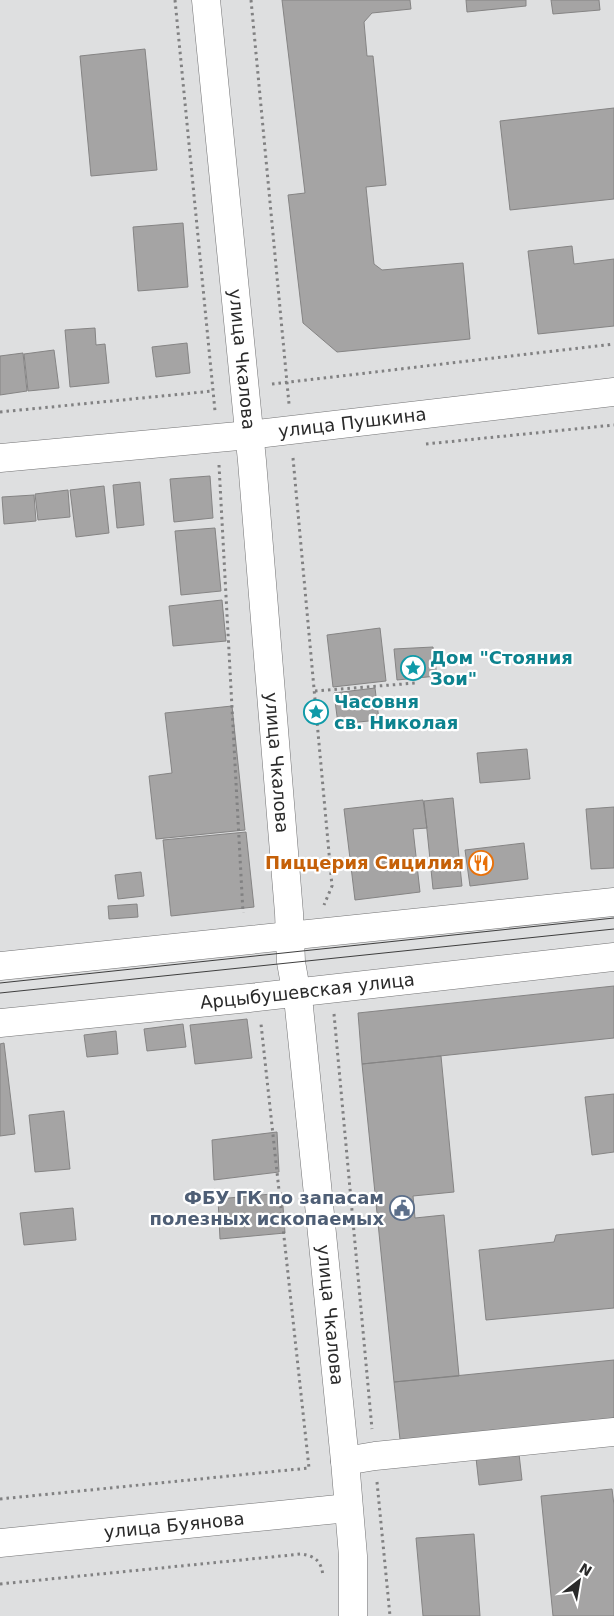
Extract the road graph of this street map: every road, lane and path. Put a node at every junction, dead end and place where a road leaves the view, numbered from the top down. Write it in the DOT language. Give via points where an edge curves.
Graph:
graph roads {
  1 [pos="175,0"];
  2 [pos="206,0"];
  3 [pos="614,344"];
  4 [pos="244,388"];
  5 [pos="213,391"];
  6 [pos="614,392"];
  7 [pos="0,412"];
  8 [pos="614,425"];
  9 [pos="249,435"];
  10 [pos="420,445"];
  11 [pos="0,458"];
  12 [pos="220,465"];
  13 [pos="416,683"];
  14 [pos="315,691"];
  15 [pos="614,902"];
  16 [pos="244,918"];
  17 [pos="289,935"];
  18 [pos="614,957"];
  19 [pos="0,966"];
  20 [pos="296,992"];
  21 [pos="334,1007"];
  22 [pos="261,1022"];
  23 [pos="0,1023"];
  24 [pos="614,1432"];
  25 [pos="375,1456"];
  26 [pos="345,1461"];
  27 [pos="0,1499"];
  28 [pos="348,1508"];
  29 [pos="0,1543"];
  30 [pos="324,1581"];
  31 [pos="0,1584"];
  32 [pos="353,1616"];
  33 [pos="390,1616"];
  1 -- 5 [label="path"];
  2 -- 4 [label="street, улица Чкалова"];
  3 -- 4 [label="path"];
  4 -- 5 [label="path"];
  4 -- 9 [label="street, улица Чкалова"];
  5 -- 7 [label="path"];
  6 -- 9 [label="street, улица Пушкина"];
  8 -- 10 [label="path"];
  9 -- 11 [label="street, улица Пушкина"];
  9 -- 17 [label="street, улица Чкалова"];
  12 -- 16 [label="path"];
  13 -- 14 [label="path"];
  15 -- 17 [label="street"];
  17 -- 19 [label="street"];
  17 -- 20 [label="street, улица Чкалова"];
  18 -- 20 [label="street, Арцыбушевская улица"];
  20 -- 23 [label="street, Арцыбушевская улица"];
  20 -- 26 [label="street, улица Чкалова"];
  21 -- 25 [label="path"];
  22 -- 27 [label="path" via="310,1468"];
  24 -- 25 [label="street"];
  25 -- 26 [label="street"];
  25 -- 33 [label="path"];
  26 -- 28 [label="street, улица Чкалова"];
  28 -- 29 [label="street, улица Буянова"];
  28 -- 32 [label="street, улица Чкалова" via="353,1556"];
  30 -- 31 [label="path" via="319,1561 312,1555 301,1554"];
}
